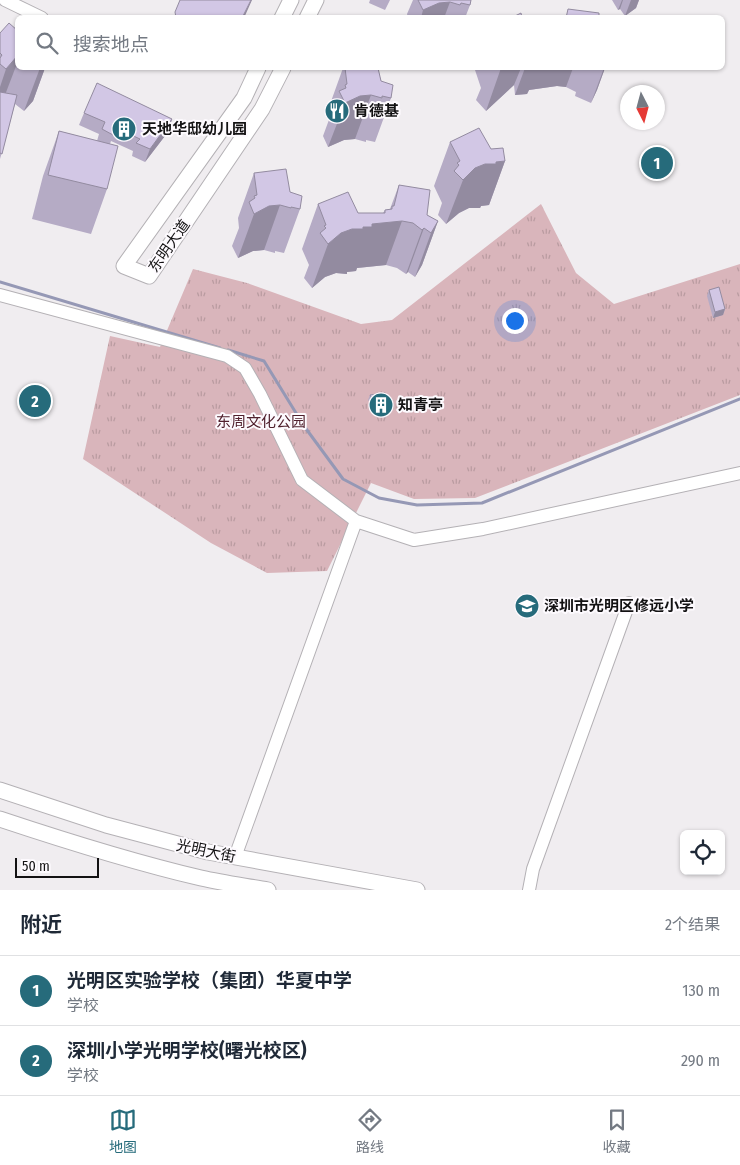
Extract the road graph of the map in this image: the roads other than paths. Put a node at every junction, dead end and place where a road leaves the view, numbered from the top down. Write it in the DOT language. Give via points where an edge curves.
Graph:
graph roads {
  1 [pos="5,0"];
  2 [pos="291,0"];
  3 [pos="316,0"];
  4 [pos="36,15"];
  5 [pos="284,15"];
  6 [pos="308,15"];
  7 [pos="257,70"];
  8 [pos="281,70"];
  9 [pos="0,295"];
  10 [pos="740,473"];
  11 [pos="356,521"];
  12 [pos="629,603"];
  13 [pos="0,790"];
  14 [pos="0,819"];
  15 [pos="235,857"];
  16 [pos="268,890"];
  17 [pos="417,890"];
  18 [pos="529,890"];
  1 -- 4 [label="street"];
  2 -- 5 [label="main road"];
  3 -- 6 [label="main road"];
  7 -- 8 [label="main road, 东明大道" via="244,98 124,266 149,276 262,109"];
  9 -- 11 [label="street" via="227,356 245,368 302,480"];
  10 -- 11 [label="street" via="483,529 414,540"];
  11 -- 15 [label="street"];
  12 -- 18 [label="street" via="533,869"];
  13 -- 15 [label="main road, 光明大街" via="106,825"];
  14 -- 16 [label="main road, 光明大街" via="150,865"];
  15 -- 17 [label="main road, 光明大街"];
}
